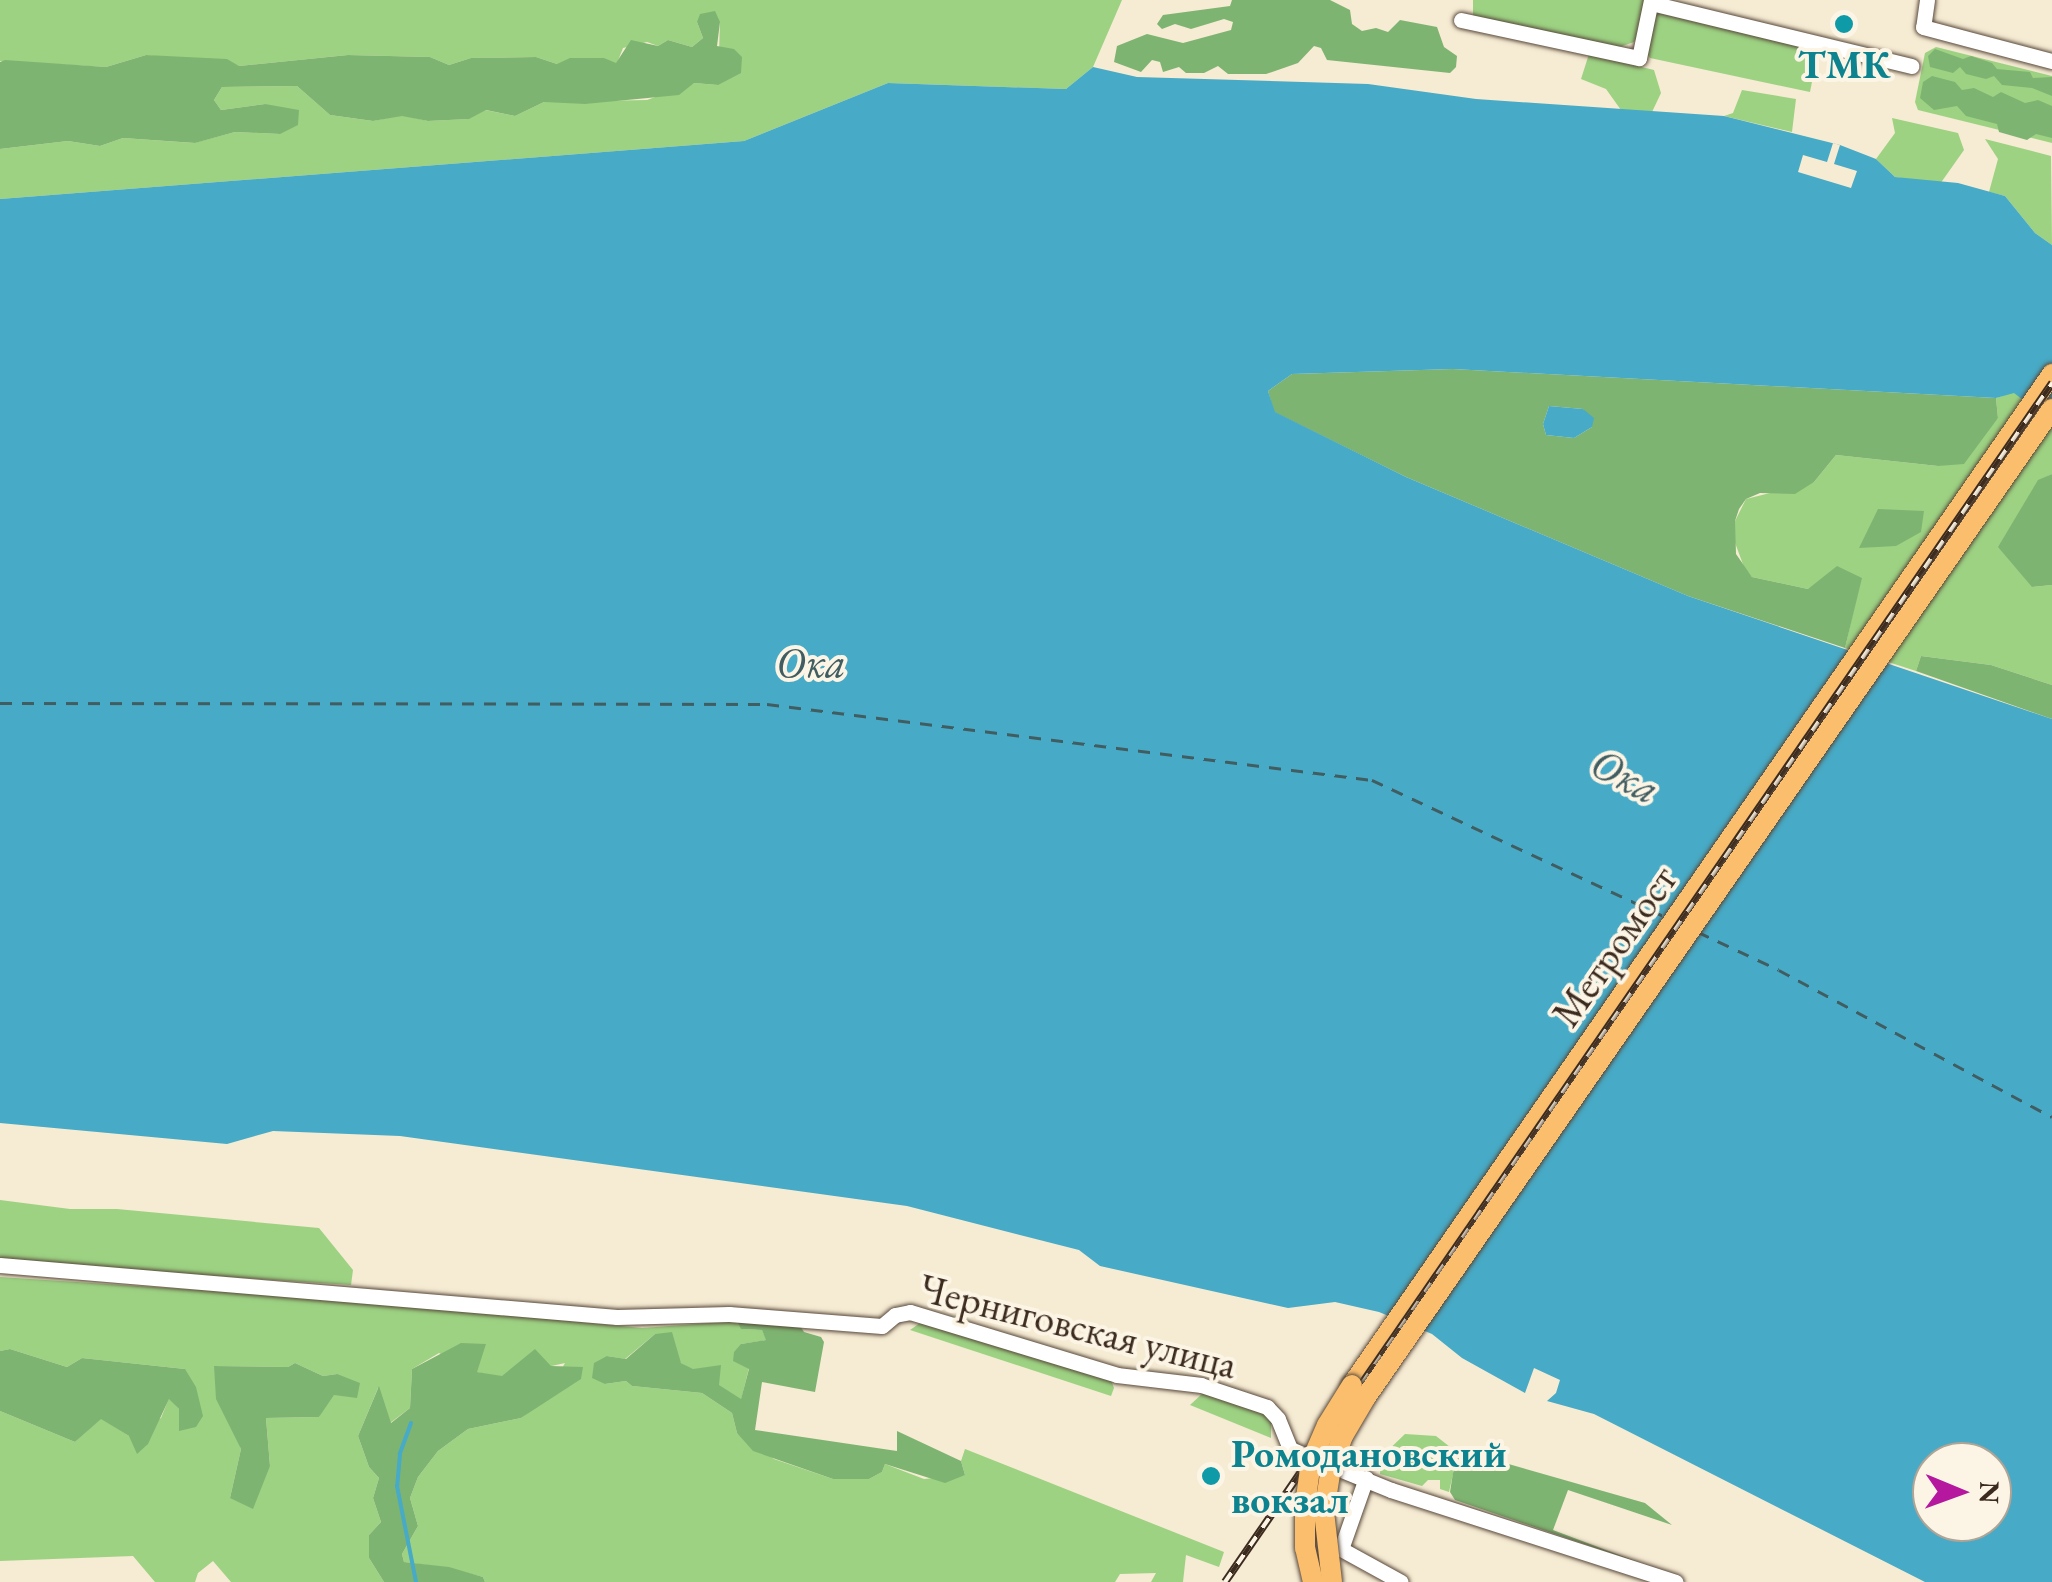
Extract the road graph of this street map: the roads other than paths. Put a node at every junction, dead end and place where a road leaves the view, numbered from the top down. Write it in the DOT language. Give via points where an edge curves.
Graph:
graph roads {
  1 [pos="1927,0"];
  2 [pos="1651,1"];
  3 [pos="1462,20"];
  4 [pos="2052,61"];
  5 [pos="1912,66"];
  6 [pos="2052,374"];
  7 [pos="2052,409"];
  8 [pos="0,1265"];
  9 [pos="1366,1478"];
  10 [pos="1313,1582"];
  11 [pos="1332,1582"];
  12 [pos="1401,1582"];
  13 [pos="1676,1582"];
  1 -- 4 [label="street" via="1922,28"];
  2 -- 3 [label="street" via="1639,58"];
  2 -- 5 [label="street"];
  6 -- 10 [label="main road, Метромост, bridge" via="1326,1425 1311,1462 1305,1505"];
  7 -- 11 [label="main road, Метромост, bridge" via="1366,1397 1330,1473 1324,1512"];
  8 -- 9 [label="street, Черниговская улица" via="664,1319 729,1314 882,1326 910,1312 1117,1375 1201,1385 1267,1407 1290,1449"];
  9 -- 12 [label="street" via="1341,1549"];
  9 -- 13 [label="street"];
}
